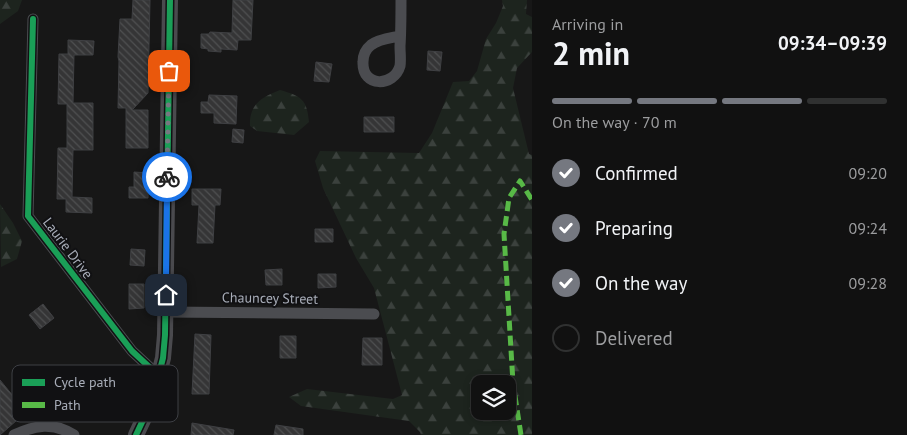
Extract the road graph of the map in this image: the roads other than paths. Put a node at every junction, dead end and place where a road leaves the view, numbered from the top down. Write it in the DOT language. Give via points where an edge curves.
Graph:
graph roads {
  1 [pos="170,0"];
  2 [pos="401,0"];
  3 [pos="33,19"];
  4 [pos="400,36"];
  5 [pos="165,312"];
  6 [pos="374,314"];
  7 [pos="147,365"];
  8 [pos="161,365"];
  9 [pos="142,422"];
  10 [pos="14,435"];
  11 [pos="74,435"];
  12 [pos="136,435"];
  1 -- 5 [label="street"];
  2 -- 4 [label="street"];
  3 -- 7 [label="street, Laurie Drive" via="28,216 132,351"];
  5 -- 6 [label="street, Chauncey Street"];
  5 -- 8 [label="street"];
  9 -- 12 [label="street"];
  10 -- 11 [label="street" via="37,426 60,429"];
}
